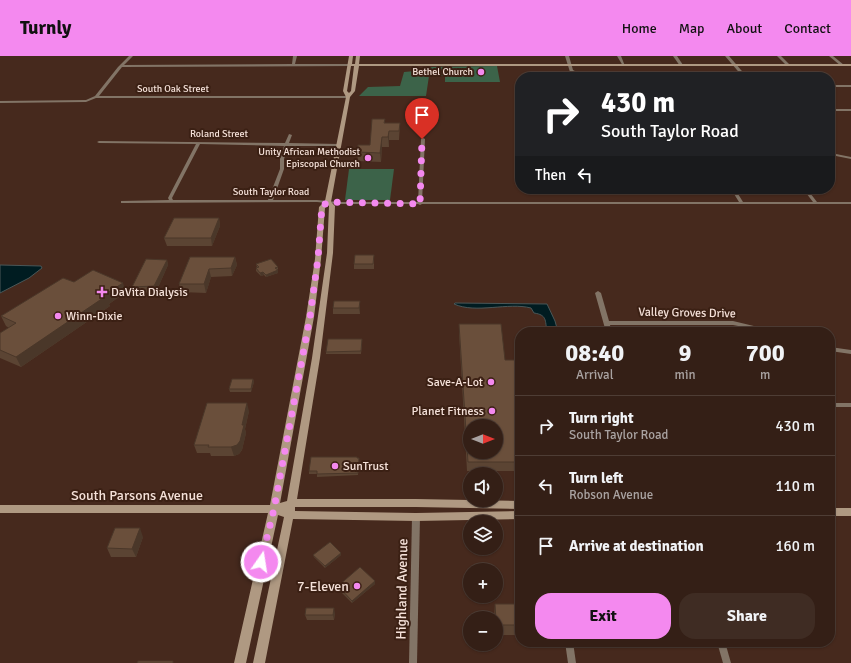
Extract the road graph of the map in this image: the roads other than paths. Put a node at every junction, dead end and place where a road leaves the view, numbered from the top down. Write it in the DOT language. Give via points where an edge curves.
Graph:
graph roads {
  1 [pos="131,56"];
  2 [pos="296,56"];
  3 [pos="351,56"];
  4 [pos="358,56"];
  5 [pos="567,56"];
  6 [pos="619,56"];
  7 [pos="675,56"];
  8 [pos="726,56"];
  9 [pos="779,56"];
  10 [pos="831,56"];
  11 [pos="293,65"];
  12 [pos="350,65"];
  13 [pos="357,65"];
  14 [pos="570,65"];
  15 [pos="624,65"];
  16 [pos="682,65"];
  17 [pos="734,65"];
  18 [pos="788,65"];
  19 [pos="842,65"];
  20 [pos="851,65"];
  21 [pos="123,66"];
  22 [pos="573,72"];
  23 [pos="740,72"];
  24 [pos="835,86"];
  25 [pos="851,86"];
  26 [pos="96,97"];
  27 [pos="348,97"];
  28 [pos="0,102"];
  29 [pos="835,110"];
  30 [pos="851,110"];
  31 [pos="290,135"];
  32 [pos="422,139"];
  33 [pos="99,142"];
  34 [pos="199,143"];
  35 [pos="287,143"];
  36 [pos="339,145"];
  37 [pos="837,155"];
  38 [pos="851,158"];
  39 [pos="736,194"];
  40 [pos="809,194"];
  41 [pos="171,200"];
  42 [pos="270,201"];
  43 [pos="123,202"];
  44 [pos="328,202"];
  45 [pos="742,203"];
  46 [pos="816,203"];
  47 [pos="851,203"];
  48 [pos="420,204"];
  49 [pos="598,293"];
  50 [pos="607,323"];
  51 [pos="608,327"];
  52 [pos="751,327"];
  53 [pos="835,350"];
  54 [pos="851,352"];
  55 [pos="835,405"];
  56 [pos="851,405"];
  57 [pos="291,503"];
  58 [pos="515,505"];
  59 [pos="0,508"];
  60 [pos="274,509"];
  61 [pos="835,512"];
  62 [pos="851,512"];
  63 [pos="289,515"];
  64 [pos="515,515"];
  65 [pos="416,517"];
  66 [pos="570,647"];
  67 [pos="722,647"];
  68 [pos="240,663"];
  69 [pos="260,663"];
  70 [pos="413,663"];
  71 [pos="572,663"];
  72 [pos="727,663"];
  1 -- 21 [label="street"];
  2 -- 11 [label="street"];
  3 -- 12 [label="main road"];
  4 -- 13 [label="main road"];
  5 -- 14 [label="street"];
  6 -- 15 [label="street"];
  7 -- 16 [label="street"];
  8 -- 17 [label="street"];
  9 -- 18 [label="street"];
  10 -- 19 [label="street"];
  11 -- 12 [label="street"];
  11 -- 21 [label="street"];
  12 -- 13 [label="main road"];
  12 -- 27 [label="main road" via="345,91"];
  13 -- 14 [label="main road"];
  13 -- 27 [label="main road" via="353,91"];
  14 -- 15 [label="main road"];
  14 -- 22 [label="street"];
  15 -- 16 [label="main road"];
  16 -- 17 [label="main road"];
  17 -- 18 [label="main road"];
  17 -- 23 [label="street"];
  18 -- 19 [label="main road"];
  19 -- 20 [label="main road"];
  21 -- 26 [label="street"];
  24 -- 25 [label="street"];
  26 -- 27 [label="street, South Oak Street"];
  26 -- 28 [label="street, South Oak Street" via="86,101"];
  27 -- 36 [label="main road"];
  29 -- 30 [label="street"];
  31 -- 35 [label="street"];
  32 -- 48 [label="street"];
  33 -- 34 [label="street, Roland Street"];
  34 -- 35 [label="street, Roland Street"];
  34 -- 41 [label="street"];
  35 -- 36 [label="street, Roland Street"];
  35 -- 42 [label="street" via="282,169"];
  36 -- 44 [label="main road"];
  37 -- 38 [label="street"];
  39 -- 45 [label="street"];
  40 -- 46 [label="street"];
  41 -- 42 [label="street, South Taylor Road"];
  41 -- 43 [label="street, South Taylor Road"];
  42 -- 44 [label="street, South Taylor Road"];
  44 -- 48 [label="street, South Taylor Road"];
  44 -- 57 [label="main road" via="332,206 329,259 316,358"];
  44 -- 60 [label="main road" via="322,206 312,302"];
  45 -- 46 [label="street, South Taylor Road"];
  45 -- 48 [label="street, South Taylor Road"];
  46 -- 47 [label="street, South Taylor Road"];
  49 -- 50 [label="street"];
  50 -- 51 [label="street"];
  50 -- 52 [label="street, Valley Groves Drive" via="733,323"];
  53 -- 54 [label="street"];
  55 -- 56 [label="street"];
  57 -- 58 [label="main road, South Parsons Avenue" via="416,502"];
  57 -- 60 [label="main road, South Parsons Avenue"];
  57 -- 63 [label="main road"];
  59 -- 60 [label="main road, South Parsons Avenue"];
  60 -- 63 [label="main road, South Parsons Avenue"];
  60 -- 68 [label="main road"];
  61 -- 62 [label="main road"];
  63 -- 65 [label="main road, South Parsons Avenue"];
  63 -- 69 [label="main road"];
  64 -- 65 [label="main road, South Parsons Avenue"];
  65 -- 70 [label="street, Highland Avenue"];
  66 -- 71 [label="street"];
  67 -- 72 [label="street"];
}
